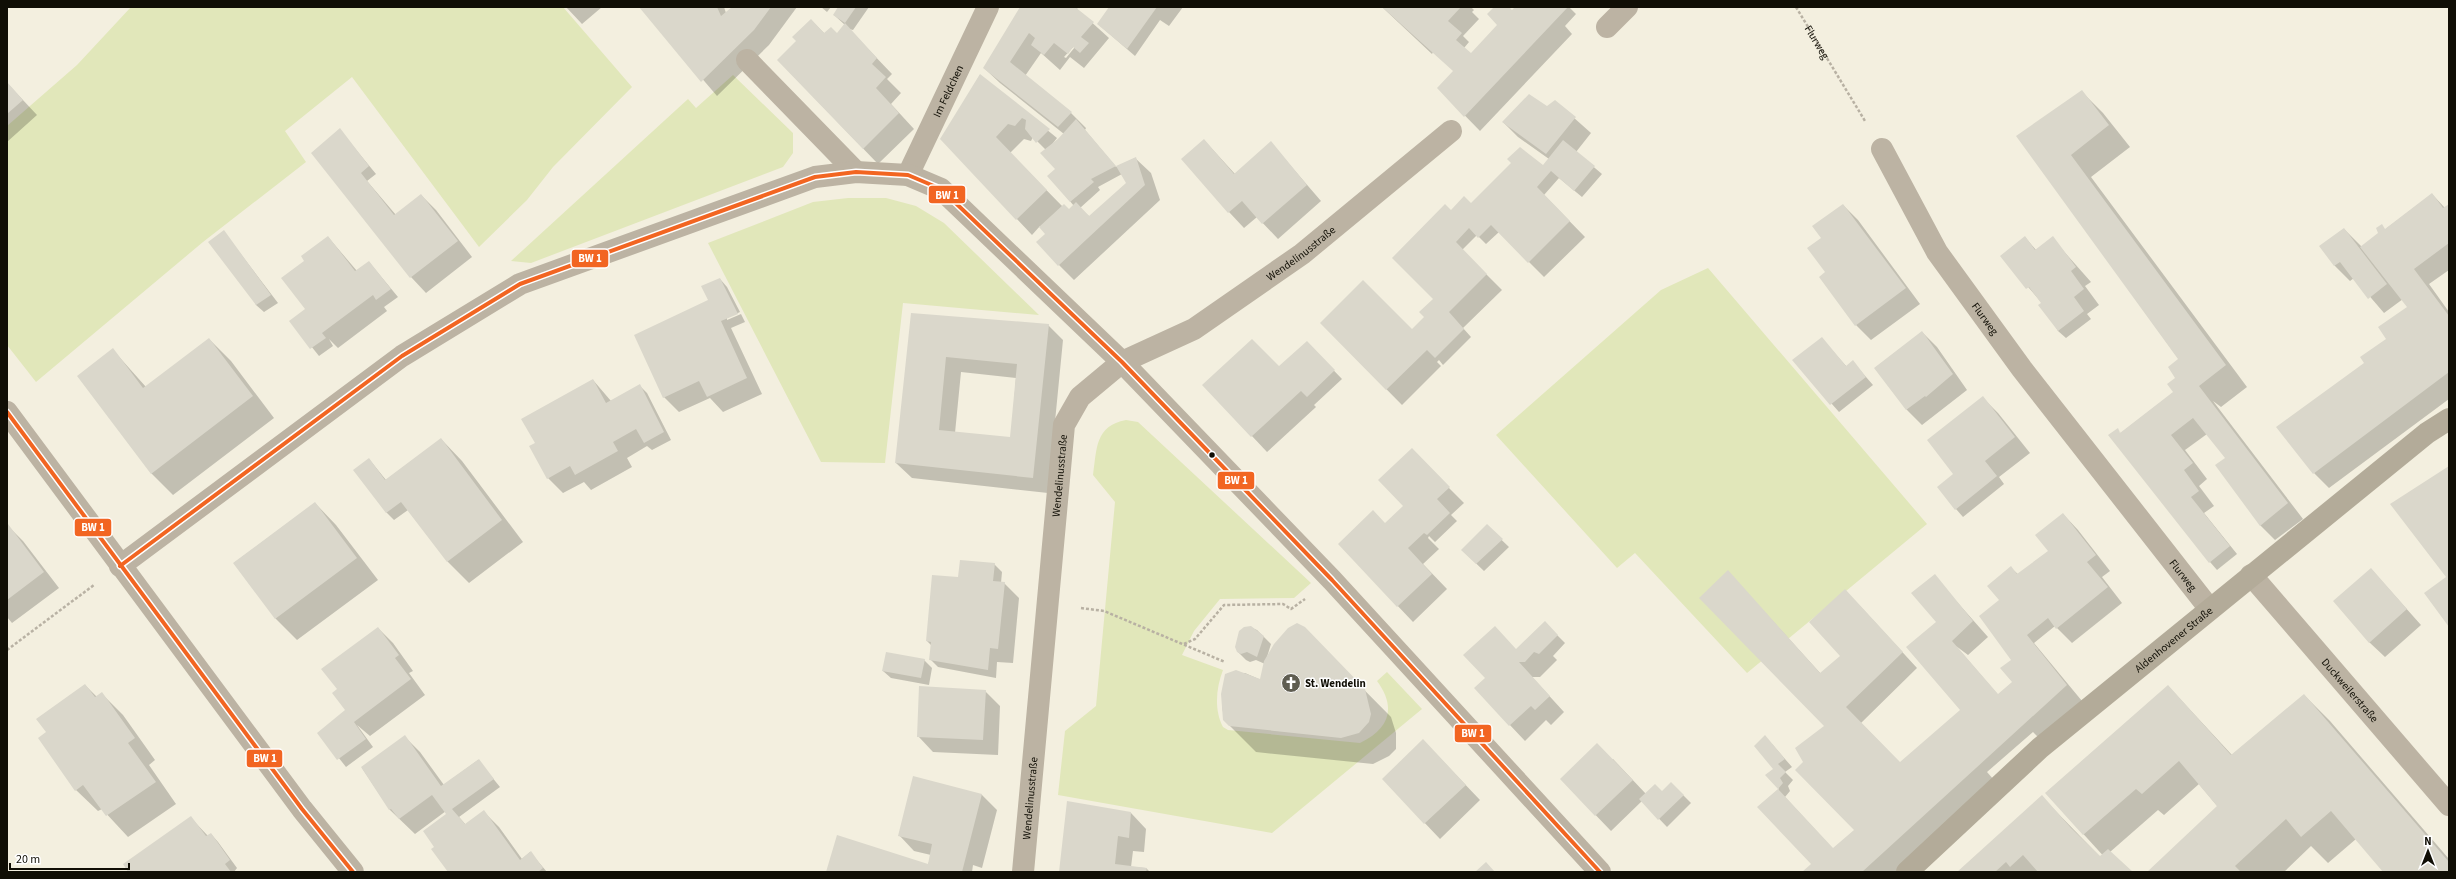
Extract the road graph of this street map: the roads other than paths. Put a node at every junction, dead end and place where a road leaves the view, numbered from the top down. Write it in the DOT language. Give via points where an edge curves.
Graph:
graph roads {
  1 [pos="988,7"];
  2 [pos="1627,7"];
  3 [pos="1608,27"];
  4 [pos="747,60"];
  5 [pos="1451,131"];
  6 [pos="1882,149"];
  7 [pos="856,172"];
  8 [pos="908,175"];
  9 [pos="1122,362"];
  10 [pos="7,412"];
  11 [pos="2449,419"];
  12 [pos="120,566"];
  13 [pos="2251,575"];
  14 [pos="2209,608"];
  15 [pos="2449,805"];
  16 [pos="353,872"];
  17 [pos="1023,872"];
  18 [pos="1600,872"];
  19 [pos="1907,872"];
  1 -- 8 [label="street, Im Feldchen"];
  2 -- 3 [label="street"];
  4 -- 7 [label="street"];
  5 -- 9 [label="street, Wendelinusstraße" via="1302,254 1194,329"];
  6 -- 14 [label="street, Flurweg" via="1941,258 2022,369"];
  7 -- 8 [label="street"];
  7 -- 12 [label="street" via="815,177 520,284 402,356"];
  8 -- 9 [label="street" via="941,188"];
  9 -- 17 [label="street, Wendelinusstraße" via="1080,397 1064,425"];
  9 -- 18 [label="street" via="1332,580"];
  10 -- 12 [label="street"];
  11 -- 13 [label="main road, Aldenhovener Straße" via="2427,433"];
  12 -- 16 [label="street" via="302,809"];
  13 -- 14 [label="main road, Aldenhovener Straße"];
  13 -- 15 [label="street, Duckweilerstraße"];
  14 -- 19 [label="main road, Aldenhovener Straße" via="2040,748"];
}
